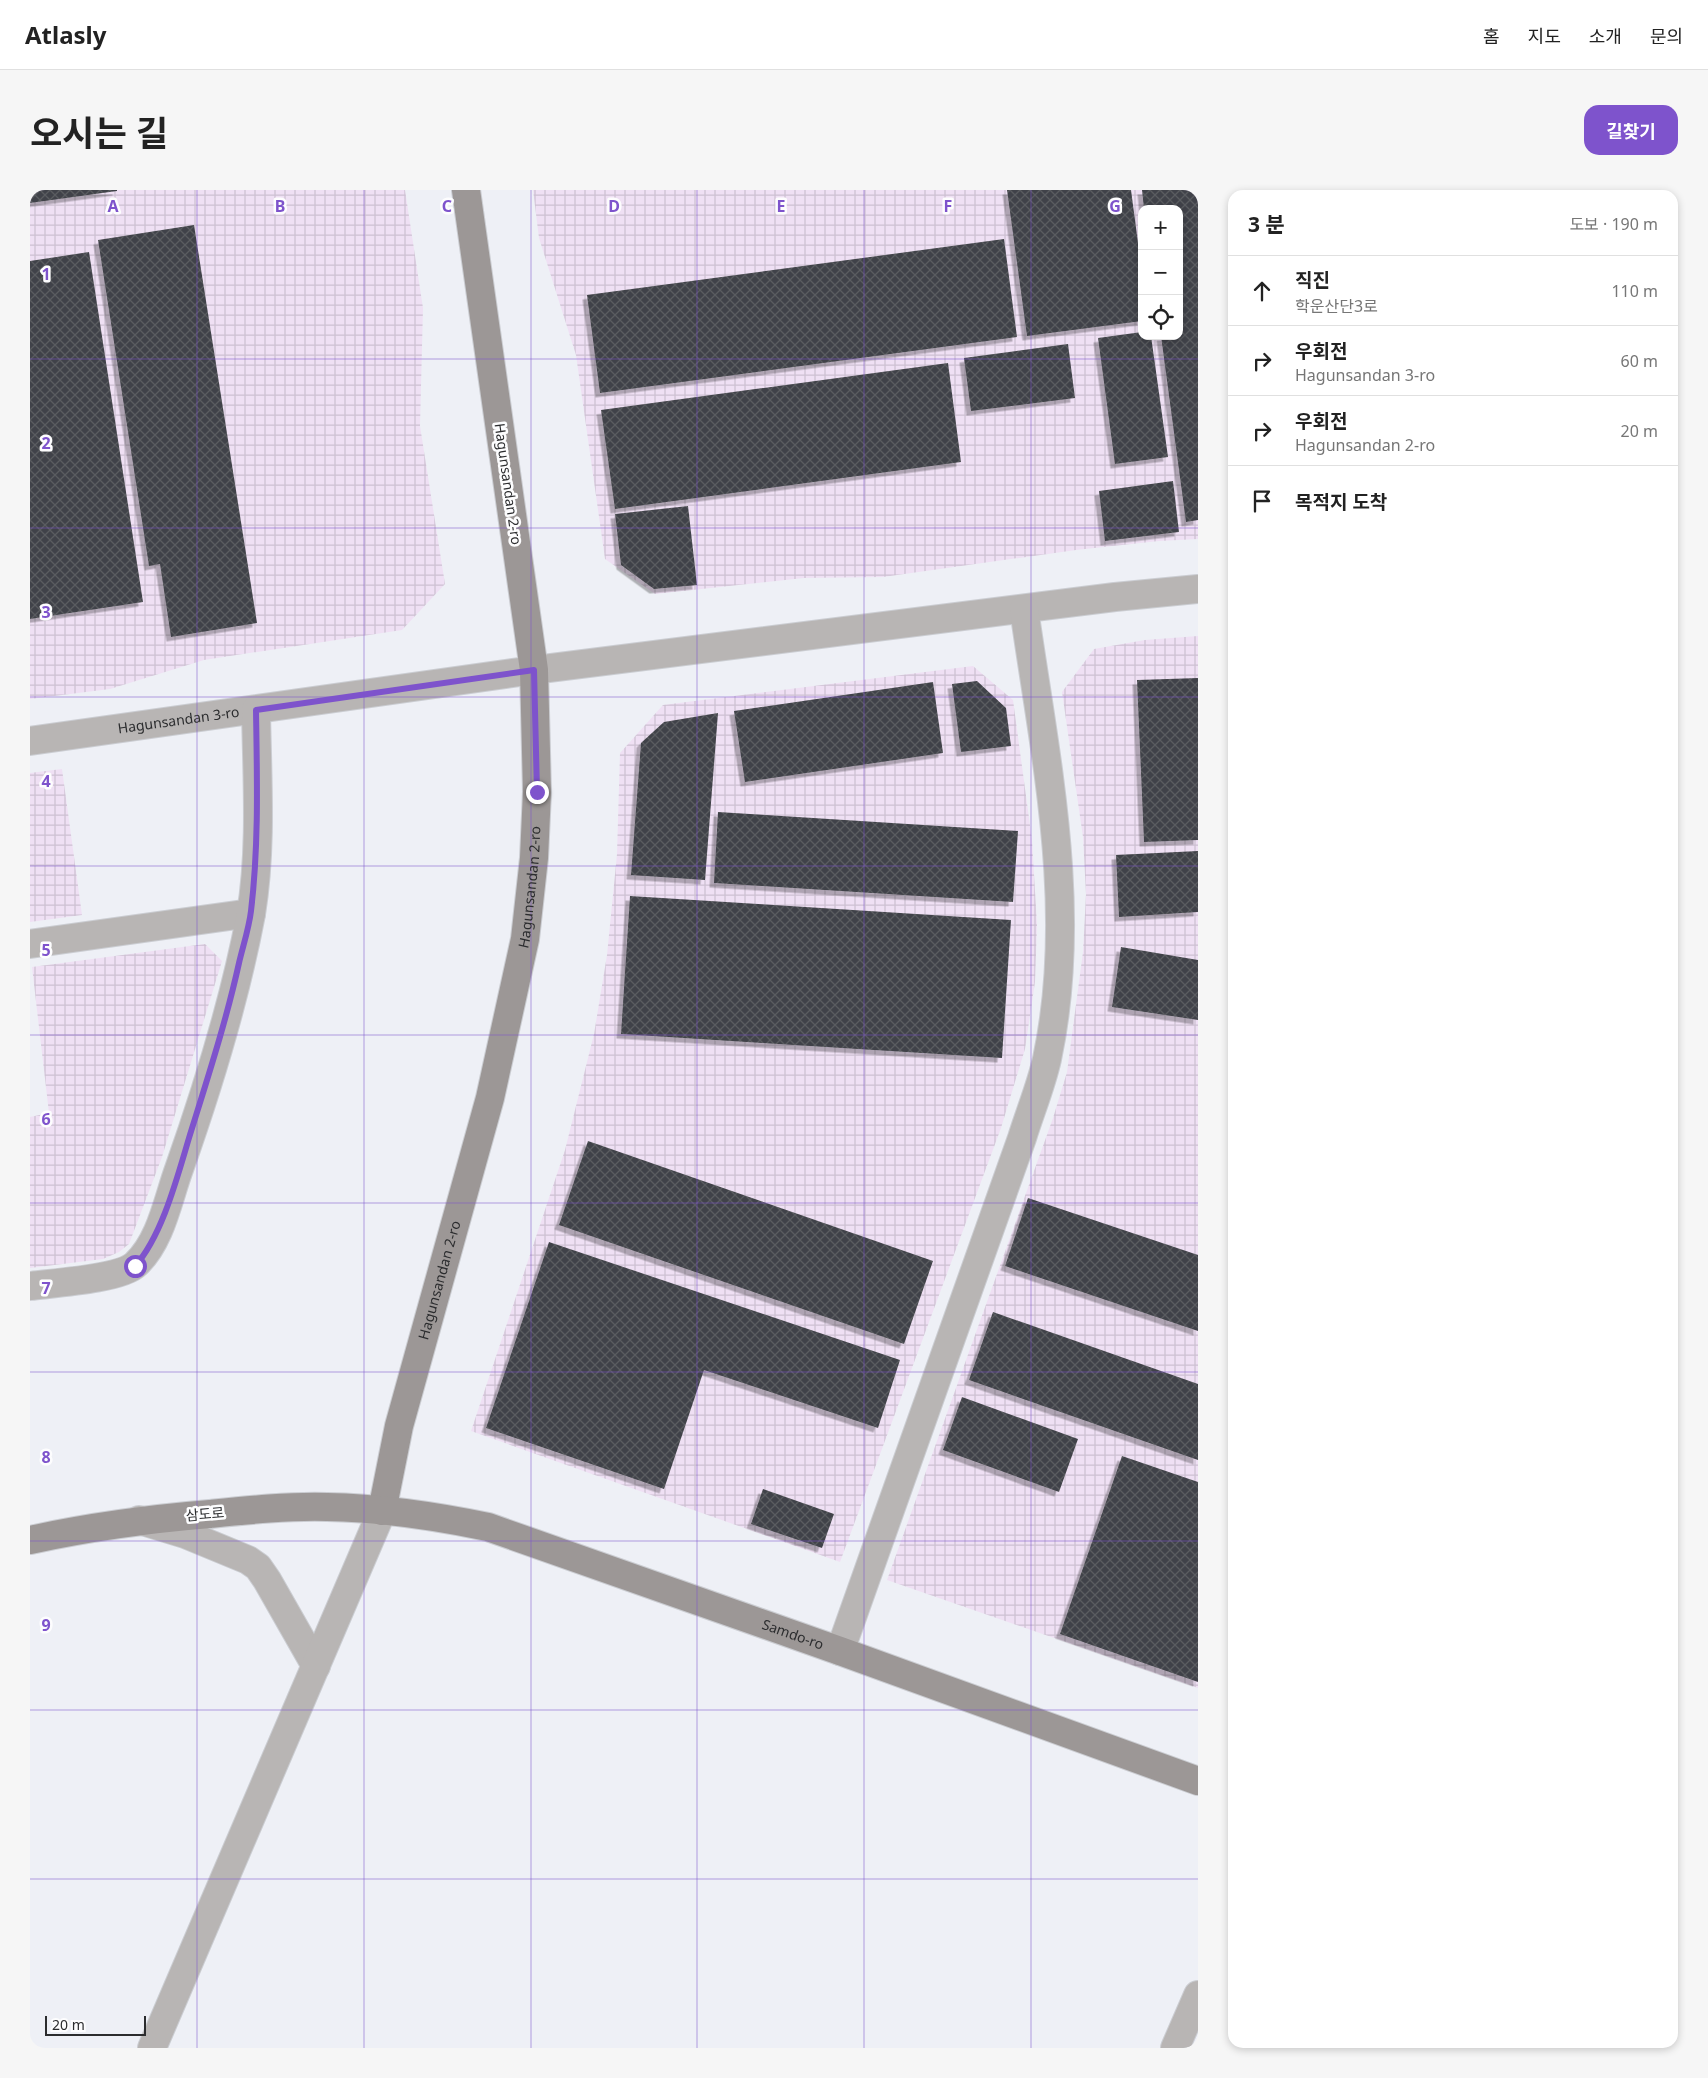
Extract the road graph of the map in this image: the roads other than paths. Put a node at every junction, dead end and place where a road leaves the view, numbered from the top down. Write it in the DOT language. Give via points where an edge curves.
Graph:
graph roads {
  1 [pos="466,190"];
  2 [pos="1198,589"];
  3 [pos="1024,609"];
  4 [pos="534,670"];
  5 [pos="256,710"];
  6 [pos="30,741"];
  7 [pos="251,913"];
  8 [pos="30,944"];
  9 [pos="30,1286"];
  10 [pos="382,1511"];
  11 [pos="139,1520"];
  12 [pos="30,1540"];
  13 [pos="840,1651"];
  14 [pos="316,1666"];
  15 [pos="1198,1781"];
  16 [pos="1198,1996"];
  17 [pos="152,2048"];
  18 [pos="1175,2048"];
  1 -- 4 [label="street, Hagunsandan 2-ro"];
  2 -- 3 [label="street, Hagunsandan 3-ro"];
  3 -- 4 [label="street, Hagunsandan 3-ro"];
  3 -- 13 [label="street" via="1061,888 1056,999 1047,1060"];
  4 -- 5 [label="street, Hagunsandan 3-ro"];
  4 -- 10 [label="street, Hagunsandan 2-ro" via="537,792 525,939 490,1098 399,1426"];
  5 -- 6 [label="street, Hagunsandan 3-ro"];
  5 -- 7 [label="street" via="258,800"];
  7 -- 8 [label="street"];
  7 -- 9 [label="street" via="227,1016 184,1156 147,1253 135,1266 118,1274"];
  10 -- 11 [label="street, 삼도로" via="280,1507"];
  10 -- 13 [label="street, Samdo-ro" via="430,1515 488,1527"];
  10 -- 14 [label="street"];
  11 -- 12 [label="street, 삼도로"];
  11 -- 14 [label="street" via="184,1534 258,1567"];
  13 -- 15 [label="street, Samdo-ro"];
  14 -- 17 [label="street"];
  16 -- 18 [label="street"];
}
